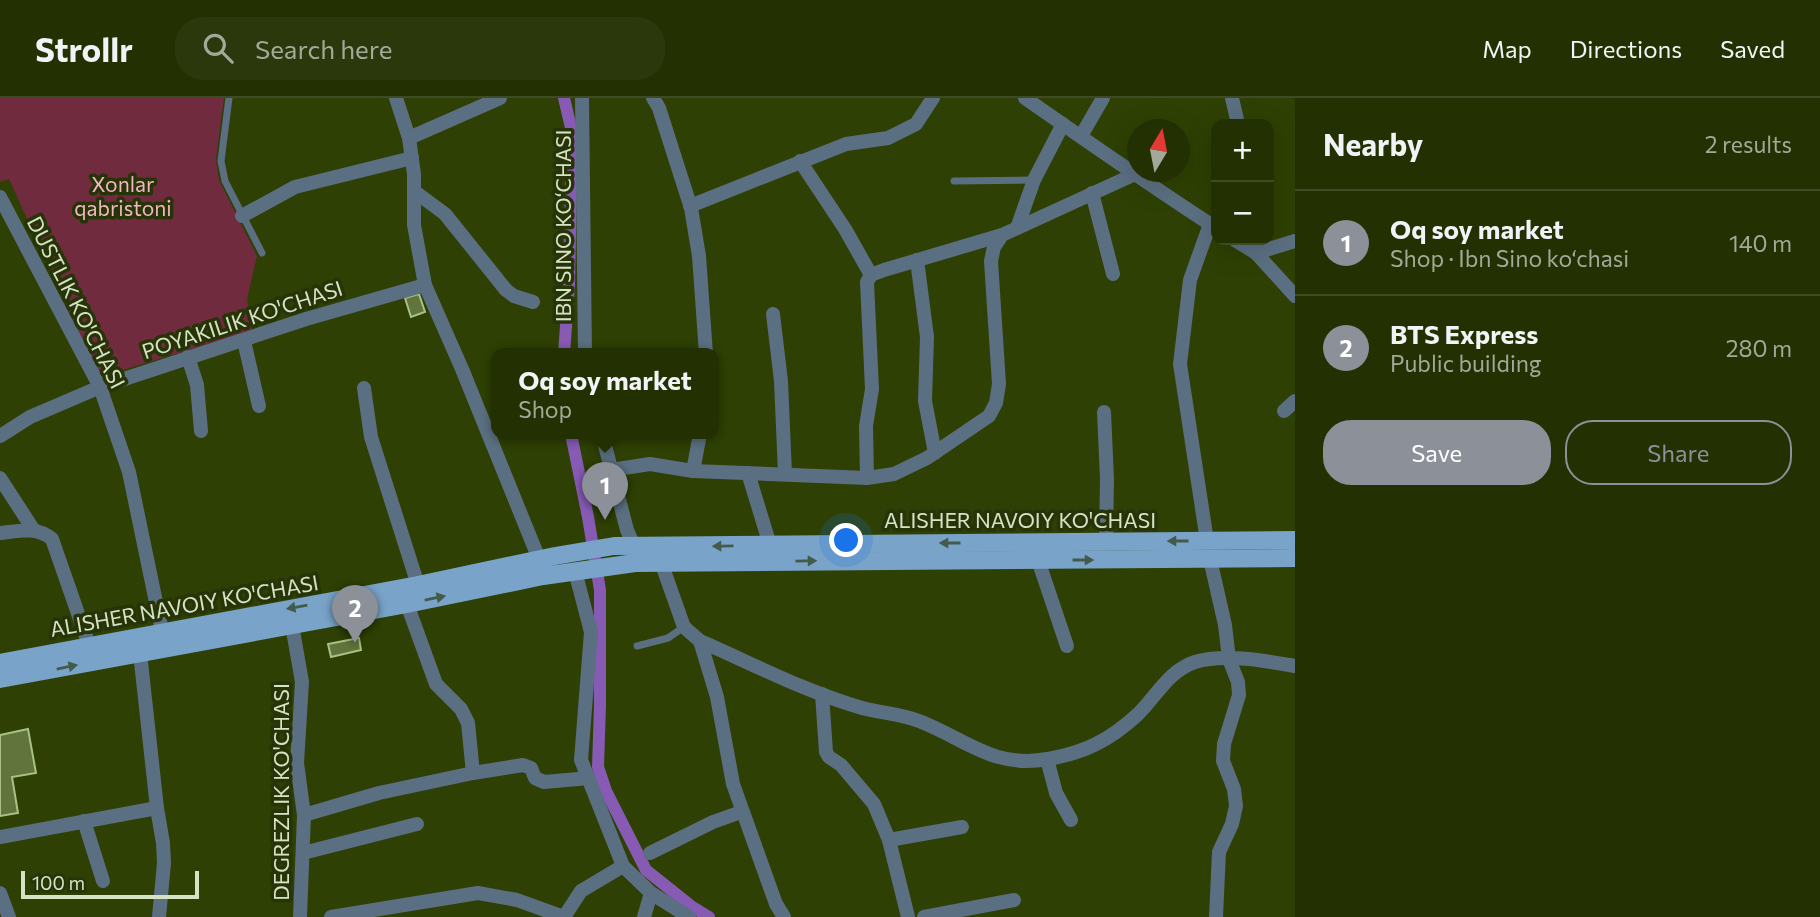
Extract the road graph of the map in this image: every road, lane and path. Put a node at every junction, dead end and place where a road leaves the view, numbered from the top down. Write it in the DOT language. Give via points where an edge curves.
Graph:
graph roads {
  1 [pos="229,98"];
  2 [pos="396,98"];
  3 [pos="500,98"];
  4 [pos="582,98"];
  5 [pos="653,98"];
  6 [pos="933,98"];
  7 [pos="1025,98"];
  8 [pos="1103,98"];
  9 [pos="1232,98"];
  10 [pos="1237,119"];
  11 [pos="1063,124"];
  12 [pos="1081,135"];
  13 [pos="409,138"];
  14 [pos="412,158"];
  15 [pos="800,162"];
  16 [pos="1127,170"];
  17 [pos="1127,178"];
  18 [pos="1034,180"];
  19 [pos="954,181"];
  20 [pos="1144,182"];
  21 [pos="414,191"];
  22 [pos="1092,193"];
  23 [pos="0,197"];
  24 [pos="690,206"];
  25 [pos="242,216"];
  26 [pos="1211,225"];
  27 [pos="1017,228"];
  28 [pos="1211,231"];
  29 [pos="1002,235"];
  30 [pos="1295,241"];
  31 [pos="1256,247"];
  32 [pos="262,253"];
  33 [pos="917,260"];
  34 [pos="1113,274"];
  35 [pos="871,275"];
  36 [pos="425,285"];
  37 [pos="1295,296"];
  38 [pos="533,302"];
  39 [pos="773,314"];
  40 [pos="244,341"];
  41 [pos="584,348"];
  42 [pos="706,348"];
  43 [pos="188,357"];
  44 [pos="100,387"];
  45 [pos="364,388"];
  46 [pos="259,406"];
  47 [pos="1104,412"];
  48 [pos="201,430"];
  49 [pos="0,436"];
  50 [pos="603,439"];
  51 [pos="699,439"];
  52 [pos="934,453"];
  53 [pos="611,470"];
  54 [pos="693,471"];
  55 [pos="748,473"];
  56 [pos="785,474"];
  57 [pos="0,478"];
  58 [pos="867,478"];
  59 [pos="33,529"];
  60 [pos="0,533"];
  61 [pos="1295,540"];
  62 [pos="1106,542"];
  63 [pos="770,545"];
  64 [pos="1209,550"];
  65 [pos="661,554"];
  66 [pos="635,555"];
  67 [pos="1295,558"];
  68 [pos="539,559"];
  69 [pos="1038,560"];
  70 [pos="579,564"];
  71 [pos="418,585"];
  72 [pos="408,604"];
  73 [pos="292,625"];
  74 [pos="684,627"];
  75 [pos="162,631"];
  76 [pos="700,641"];
  77 [pos="89,645"];
  78 [pos="637,646"];
  79 [pos="1067,646"];
  80 [pos="140,653"];
  81 [pos="1229,659"];
  82 [pos="0,663"];
  83 [pos="1295,666"];
  84 [pos="0,679"];
  85 [pos="822,694"];
  86 [pos="1047,759"];
  87 [pos="473,773"];
  88 [pos="589,778"];
  89 [pos="157,808"];
  90 [pos="741,812"];
  91 [pos="304,815"];
  92 [pos="1071,820"];
  93 [pos="84,821"];
  94 [pos="417,824"];
  95 [pos="962,827"];
  96 [pos="0,837"];
  97 [pos="889,840"];
  98 [pos="650,852"];
  99 [pos="303,853"];
  100 [pos="623,866"];
  101 [pos="103,881"];
  102 [pos="0,892"];
  103 [pos="651,893"];
  104 [pos="1014,900"];
  105 [pos="542,914"];
  106 [pos="9,917"];
  107 [pos="159,917"];
  108 [pos="300,917"];
  109 [pos="331,917"];
  110 [pos="564,917"];
  111 [pos="644,917"];
  112 [pos="689,917"];
  113 [pos="784,917"];
  114 [pos="908,917"];
  115 [pos="924,917"];
  116 [pos="1216,917"];
  1 -- 25 [label="lane" via="221,161"];
  2 -- 13 [label="street"];
  3 -- 13 [label="street"];
  4 -- 41 [label="street, IBN SINO KO‘CHASI"];
  5 -- 24 [label="street"];
  6 -- 15 [label="street" via="916,124 888,138 846,144"];
  7 -- 11 [label="street"];
  8 -- 12 [label="street"];
  9 -- 10 [label="street"];
  11 -- 12 [label="street"];
  11 -- 18 [label="street"];
  12 -- 16 [label="street"];
  13 -- 14 [label="street"];
  14 -- 21 [label="street"];
  14 -- 25 [label="street" via="295,187"];
  15 -- 24 [label="street"];
  15 -- 35 [label="street"];
  17 -- 22 [label="street"];
  18 -- 19 [label="lane"];
  18 -- 27 [label="street"];
  20 -- 26 [label="street"];
  21 -- 36 [label="street" via="414,225"];
  21 -- 38 [label="street" via="445,214 506,290"];
  22 -- 27 [label="street"];
  22 -- 34 [label="street"];
  23 -- 44 [label="street, DUSTLIK KO'CHASI"];
  24 -- 42 [label="street"];
  25 -- 32 [label="lane"];
  27 -- 29 [label="street"];
  28 -- 64 [label="street" via="1190,280 1180,364"];
  29 -- 33 [label="street"];
  29 -- 52 [label="street" via="991,261 999,384 996,402 989,416"];
  30 -- 31 [label="street"];
  31 -- 37 [label="street"];
  33 -- 35 [label="street"];
  33 -- 52 [label="street" via="927,337 925,401"];
  35 -- 58 [label="street" via="866,292 872,389 866,426"];
  36 -- 40 [label="street, POYAKILIK KO'CHASI"];
  36 -- 68 [label="street"];
  39 -- 56 [label="street"];
  40 -- 43 [label="street, POYAKILIK KO'CHASI"];
  40 -- 46 [label="street"];
  43 -- 44 [label="street, POYAKILIK KO'CHASI"];
  43 -- 48 [label="street" via="197,385"];
  44 -- 49 [label="street, POYAKILIK KO'CHASI" via="30,417"];
  44 -- 75 [label="street, DUSTLIK KO'CHASI" via="129,472"];
  45 -- 71 [label="street" via="371,437"];
  47 -- 62 [label="street"];
  50 -- 53 [label="street"];
  51 -- 54 [label="street"];
  52 -- 58 [label="street" via="894,474"];
  53 -- 54 [label="street" via="650,464"];
  53 -- 66 [label="street"];
  54 -- 55 [label="street"];
  55 -- 56 [label="street"];
  55 -- 63 [label="street"];
  56 -- 58 [label="street"];
  57 -- 59 [label="street"];
  59 -- 60 [label="street"];
  59 -- 77 [label="street" via="52,539"];
  61 -- 64 [label="main road, ALISHER NAVOIY KO'CHASI"];
  62 -- 63 [label="main road, ALISHER NAVOIY KO'CHASI, one-way"];
  64 -- 62 [label="main road, ALISHER NAVOIY KO'CHASI, one-way"];
  63 -- 65 [label="main road, ALISHER NAVOIY KO'CHASI, one-way"];
  64 -- 67 [label="main road, ALISHER NAVOIY KO'CHASI"];
  69 -- 64 [label="main road, ALISHER NAVOIY KO'CHASI, one-way"];
  64 -- 81 [label="street"];
  65 -- 66 [label="main road, ALISHER NAVOIY KO'CHASI"];
  65 -- 69 [label="main road, ALISHER NAVOIY KO'CHASI, one-way"];
  65 -- 74 [label="street"];
  66 -- 70 [label="main road, ALISHER NAVOIY KO'CHASI" via="615,566"];
  66 -- 70 [label="main road, ALISHER NAVOIY KO'CHASI" via="614,547"];
  68 -- 70 [label="main road, ALISHER NAVOIY KO'CHASI"];
  68 -- 71 [label="main road, ALISHER NAVOIY KO'CHASI"];
  69 -- 79 [label="street"];
  72 -- 70 [label="main road, ALISHER NAVOIY KO'CHASI, one-way"];
  70 -- 88 [label="street" via="591,632 581,760"];
  71 -- 75 [label="main road, ALISHER NAVOIY KO'CHASI, one-way"];
  72 -- 73 [label="main road, ALISHER NAVOIY KO'CHASI"];
  72 -- 87 [label="street" via="436,684 468,723"];
  73 -- 80 [label="main road, ALISHER NAVOIY KO'CHASI"];
  73 -- 91 [label="street, DEGREZLIK KO'CHASI" via="302,682 297,763"];
  74 -- 76 [label="street"];
  74 -- 78 [label="lane" via="668,638"];
  75 -- 77 [label="main road, ALISHER NAVOIY KO'CHASI"];
  76 -- 85 [label="street"];
  76 -- 90 [label="street"];
  77 -- 82 [label="main road, ALISHER NAVOIY KO'CHASI"];
  84 -- 80 [label="main road, ALISHER NAVOIY KO'CHASI, one-way"];
  80 -- 89 [label="street"];
  81 -- 83 [label="street"];
  81 -- 86 [label="street" via="1195,662 1171,676 1137,715 1097,746"];
  81 -- 116 [label="street" via="1239,695 1223,761 1236,806 1219,852"];
  85 -- 86 [label="street" via="918,721 982,753 1013,761"];
  85 -- 97 [label="street" via="826,752 874,804"];
  86 -- 92 [label="street" via="1056,793"];
  87 -- 88 [label="street" via="523,765 544,782"];
  87 -- 91 [label="street"];
  88 -- 100 [label="street"];
  89 -- 93 [label="street"];
  89 -- 107 [label="street" via="164,863"];
  90 -- 98 [label="street"];
  90 -- 113 [label="street"];
  91 -- 99 [label="street, DEGREZLIK KO'CHASI"];
  93 -- 96 [label="street"];
  93 -- 101 [label="street"];
  94 -- 99 [label="street"];
  95 -- 97 [label="street"];
  97 -- 114 [label="street"];
  99 -- 108 [label="street, DEGREZLIK KO'CHASI"];
  100 -- 103 [label="street"];
  100 -- 110 [label="street" via="581,891"];
  102 -- 106 [label="street"];
  103 -- 111 [label="street"];
  103 -- 112 [label="street"];
  104 -- 115 [label="street"];
  105 -- 109 [label="street" via="517,900 478,893"];
  105 -- 110 [label="street"];
}
